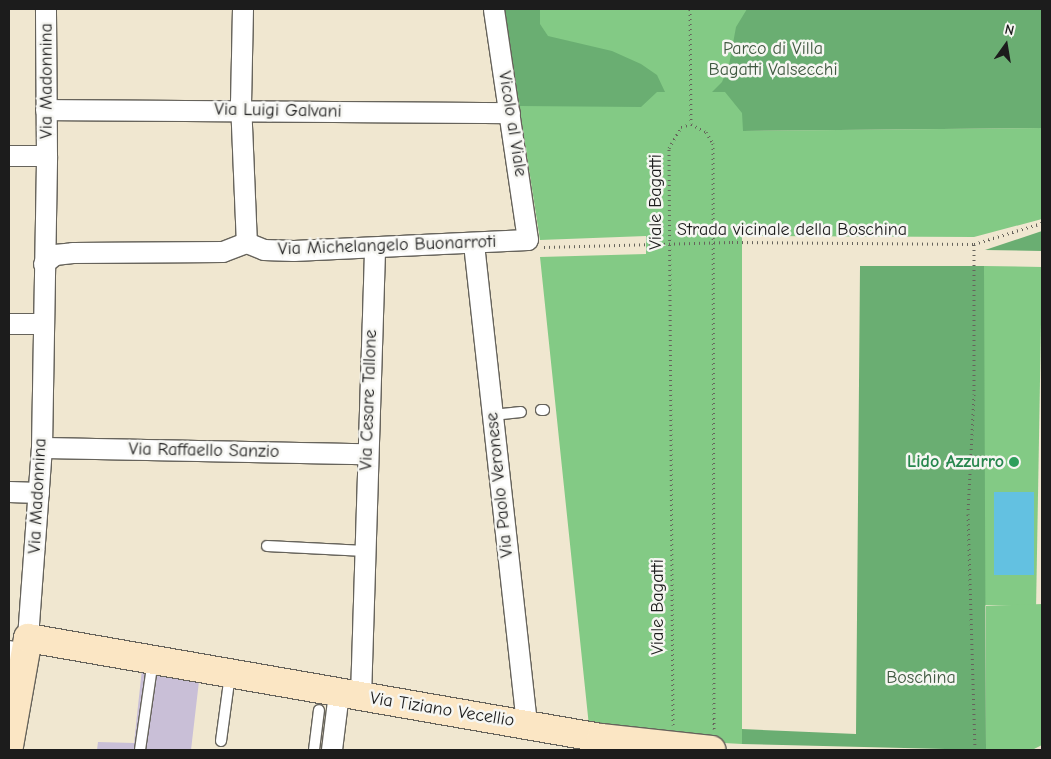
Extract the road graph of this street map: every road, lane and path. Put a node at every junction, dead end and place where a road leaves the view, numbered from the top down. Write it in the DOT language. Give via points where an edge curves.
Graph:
graph roads {
  1 [pos="46,9"];
  2 [pos="243,9"];
  3 [pos="494,9"];
  4 [pos="690,9"];
  5 [pos="46,110"];
  6 [pos="242,111"];
  7 [pos="510,113"];
  8 [pos="692,124"];
  9 [pos="9,156"];
  10 [pos="47,156"];
  11 [pos="1042,223"];
  12 [pos="247,243"];
  13 [pos="714,243"];
  14 [pos="474,244"];
  15 [pos="533,244"];
  16 [pos="670,244"];
  17 [pos="974,244"];
  18 [pos="375,248"];
  19 [pos="48,254"];
  20 [pos="9,324"];
  21 [pos="43,324"];
  22 [pos="521,412"];
  23 [pos="493,415"];
  24 [pos="42,448"];
  25 [pos="366,454"];
  26 [pos="9,492"];
  27 [pos="39,493"];
  28 [pos="266,546"];
  29 [pos="365,551"];
  30 [pos="21,648"];
  31 [pos="152,660"];
  32 [pos="230,674"];
  33 [pos="340,700"];
  34 [pos="526,724"];
  35 [pos="712,740"];
  36 [pos="220,741"];
  37 [pos="600,744"];
  38 [pos="9,746"];
  39 [pos="663,747"];
  40 [pos="140,750"];
  41 [pos="314,750"];
  42 [pos="332,750"];
  43 [pos="975,750"];
  1 -- 5 [label="street, Via Madonnina"];
  2 -- 6 [label="street"];
  3 -- 7 [label="street, Vicolo al Viale"];
  4 -- 8 [label="path"];
  5 -- 6 [label="street, Via Luigi Galvani"];
  5 -- 10 [label="street, Via Madonnina"];
  6 -- 7 [label="street, Via Luigi Galvani"];
  6 -- 12 [label="street"];
  7 -- 15 [label="street, Vicolo al Viale"];
  8 -- 13 [label="path" via="706,132 713,143"];
  8 -- 16 [label="path, Viale Bagatti" via="681,126 669,148"];
  9 -- 10 [label="street"];
  10 -- 19 [label="street, Via Madonnina"];
  11 -- 17 [label="path, Strada vicinale della Boschina"];
  12 -- 18 [label="street, Via Michelangelo Buonarroti" via="264,250"];
  12 -- 19 [label="street" via="223,252"];
  13 -- 16 [label="path, Strada vicinale della Boschina"];
  13 -- 17 [label="path, Strada vicinale della Boschina"];
  13 -- 35 [label="path"];
  14 -- 15 [label="street, Via Michelangelo Buonarroti"];
  14 -- 18 [label="street, Via Michelangelo Buonarroti"];
  14 -- 23 [label="street, Via Paolo Veronese"];
  15 -- 16 [label="path, Strada vicinale della Boschina"];
  16 -- 39 [label="path, Viale Bagatti"];
  17 -- 43 [label="path" via="974,394 968,514"];
  18 -- 25 [label="street, Via Cesare Tallone"];
  19 -- 21 [label="street, Via Madonnina"];
  20 -- 21 [label="street"];
  21 -- 24 [label="street, Via Madonnina"];
  22 -- 23 [label="lane"];
  23 -- 34 [label="street, Via Paolo Veronese"];
  24 -- 25 [label="street, Via Raffaello Sanzio"];
  24 -- 27 [label="street, Via Madonnina"];
  25 -- 29 [label="street, Via Cesare Tallone"];
  26 -- 27 [label="street"];
  27 -- 30 [label="street, Via Madonnina"];
  28 -- 29 [label="lane"];
  29 -- 33 [label="street, Via Cesare Tallone"];
  30 -- 31 [label="street, Via Tiziano Vecellio"];
  30 -- 38 [label="street, Via Madonnina"];
  31 -- 32 [label="street, Via Tiziano Vecellio"];
  31 -- 40 [label="lane"];
  32 -- 33 [label="street, Via Tiziano Vecellio"];
  32 -- 36 [label="lane"];
  33 -- 34 [label="street, Via Tiziano Vecellio"];
  33 -- 41 [label="lane"];
  33 -- 42 [label="street, Via Cesare Tallone"];
  34 -- 37 [label="street, Via Tiziano Vecellio"];
  35 -- 39 [label="street, Via Tiziano Vecellio"];
  37 -- 39 [label="street, Via Tiziano Vecellio"];
}
